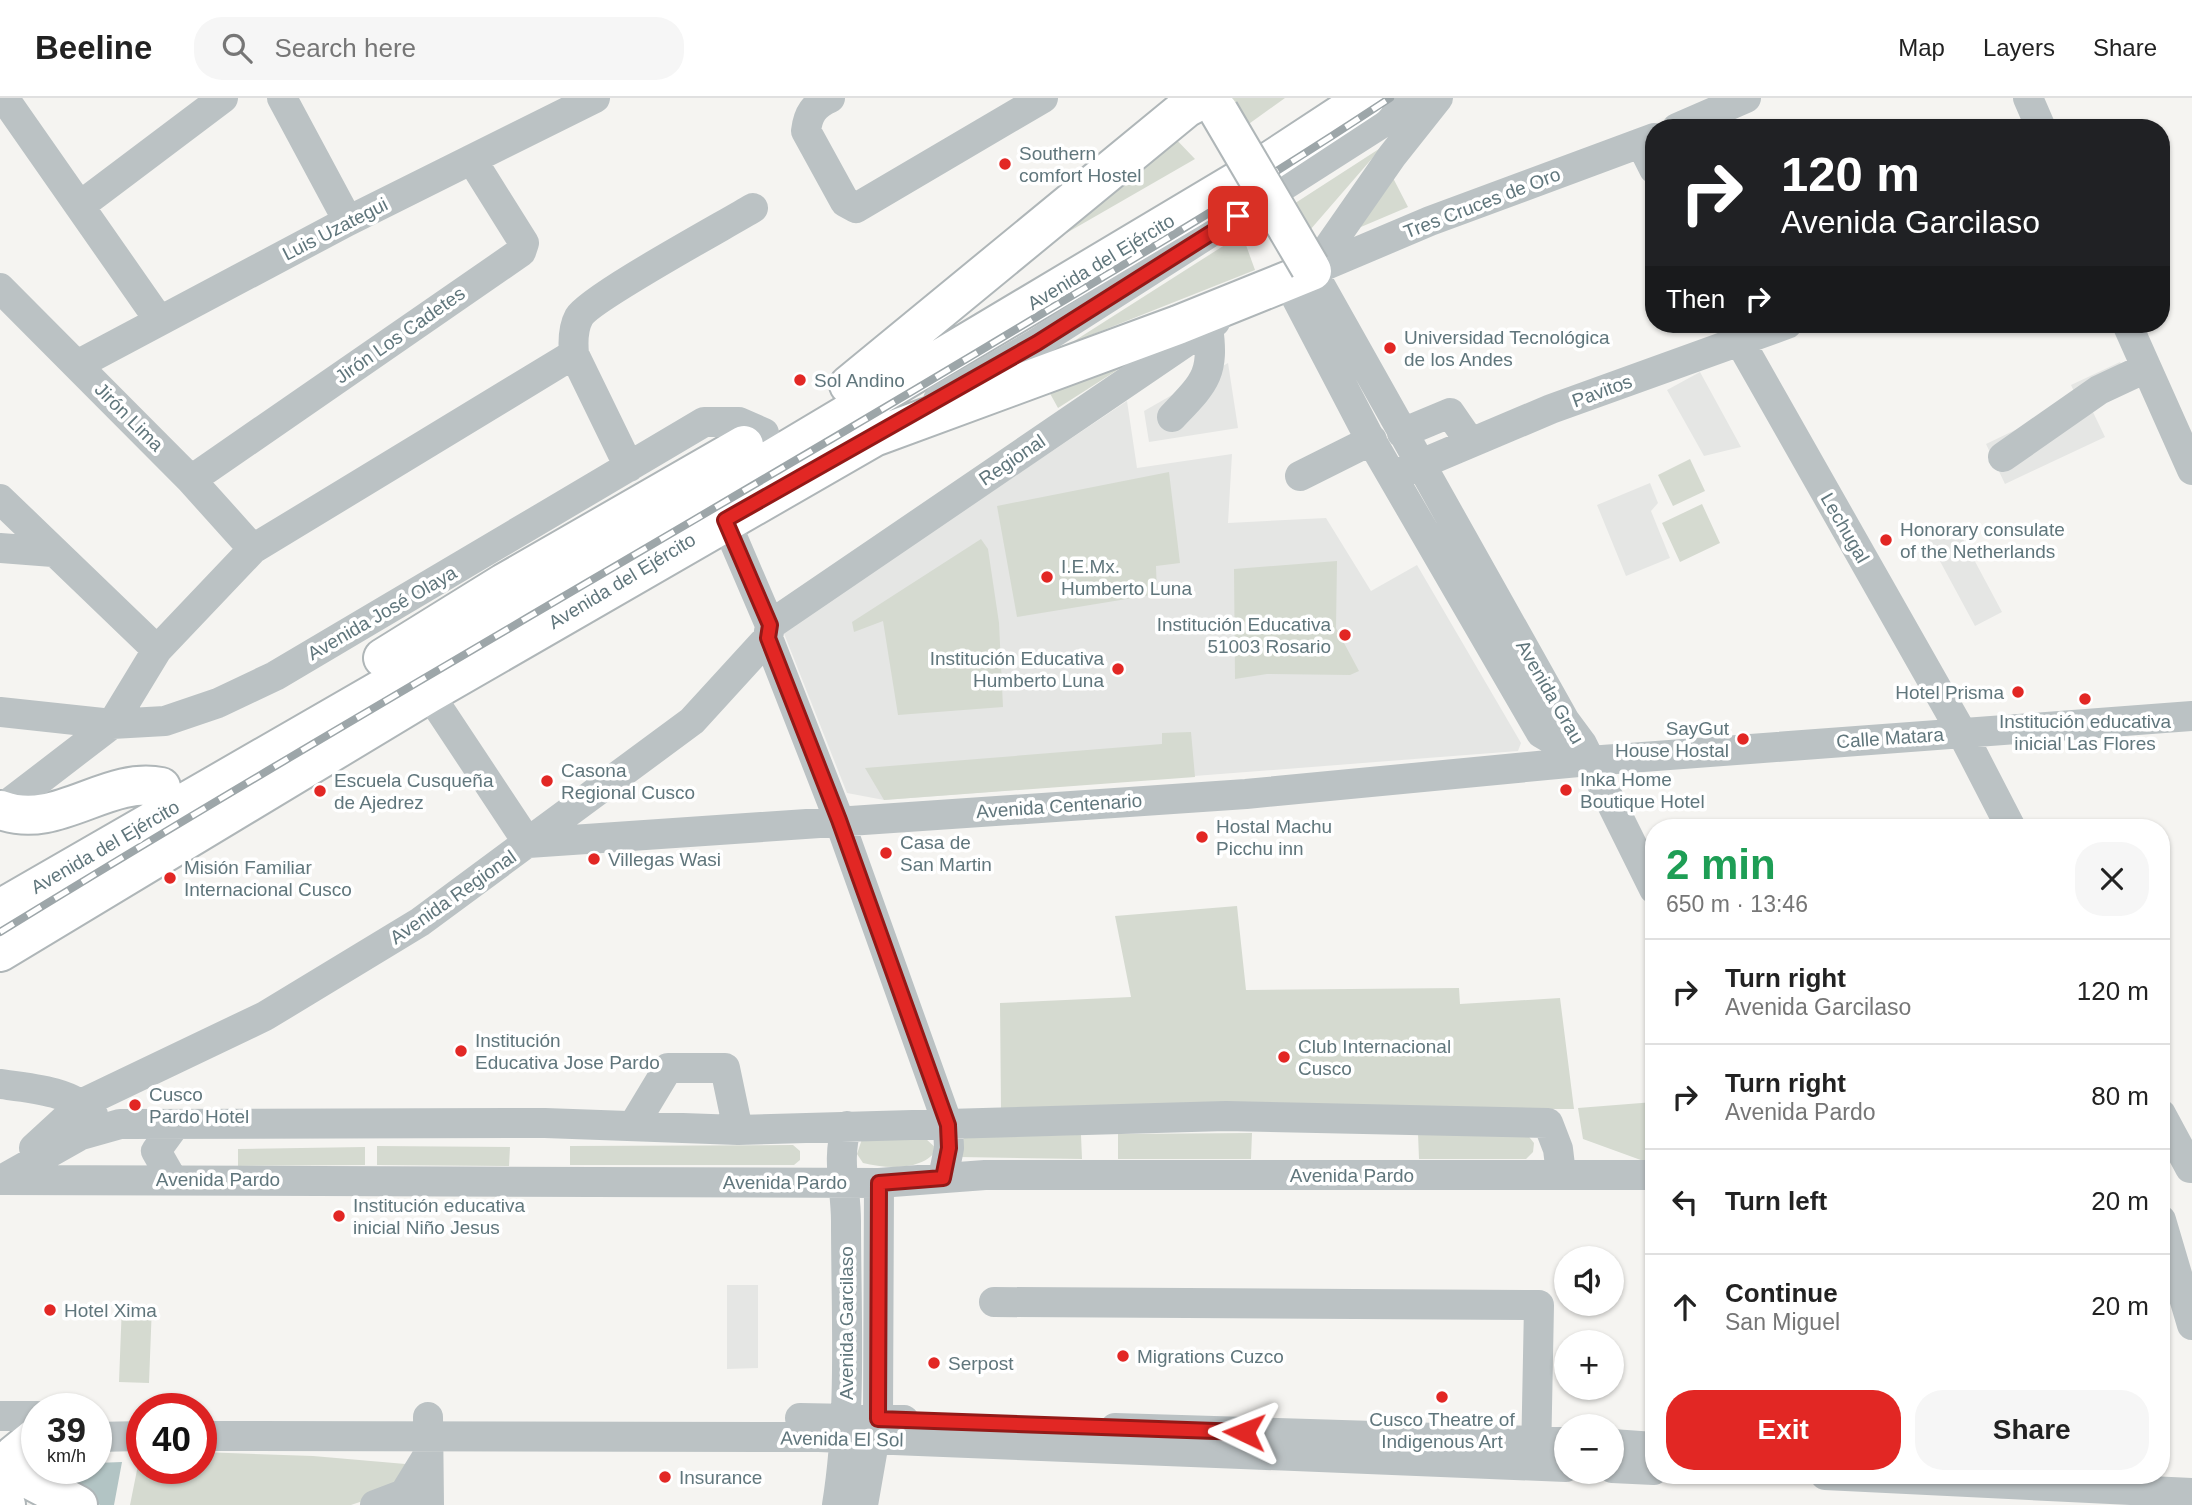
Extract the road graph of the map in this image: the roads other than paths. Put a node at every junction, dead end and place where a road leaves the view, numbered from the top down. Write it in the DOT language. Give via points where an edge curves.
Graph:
graph roads {
  1 [pos="4,98"];
  2 [pos="223,98"];
  3 [pos="282,98"];
  4 [pos="596,98"];
  5 [pos="830,98"];
  6 [pos="1043,98"];
  7 [pos="1334,98"];
  8 [pos="1366,98"];
  9 [pos="1421,98"];
  10 [pos="1438,98"];
  11 [pos="1746,98"];
  12 [pos="2028,98"];
  13 [pos="1200,107"];
  14 [pos="1698,119"];
  15 [pos="2037,119"];
  16 [pos="1645,151"];
  17 [pos="472,160"];
  18 [pos="81,205"];
  19 [pos="753,208"];
  20 [pos="348,221"];
  21 [pos="1290,279"];
  22 [pos="0,288"];
  23 [pos="159,320"];
  24 [pos="1208,327"];
  25 [pos="1732,333"];
  26 [pos="1735,333"];
  27 [pos="2131,333"];
  28 [pos="574,354"];
  29 [pos="77,365"];
  30 [pos="2146,368"];
  31 [pos="849,385"];
  32 [pos="1172,417"];
  33 [pos="764,433"];
  34 [pos="1402,433"];
  35 [pos="874,437"];
  36 [pos="1372,440"];
  37 [pos="1470,442"];
  38 [pos="2003,457"];
  39 [pos="629,467"];
  40 [pos="1406,470"];
  41 [pos="2192,470"];
  42 [pos="1300,476"];
  43 [pos="191,480"];
  44 [pos="0,499"];
  45 [pos="725,520"];
  46 [pos="0,548"];
  47 [pos="253,549"];
  48 [pos="53,552"];
  49 [pos="505,583"];
  50 [pos="769,631"];
  51 [pos="157,650"];
  52 [pos="421,682"];
  53 [pos="0,712"];
  54 [pos="2192,716"];
  55 [pos="113,724"];
  56 [pos="1962,733"];
  57 [pos="1589,761"];
  58 [pos="160,787"];
  59 [pos="0,810"];
  60 [pos="2006,819"];
  61 [pos="839,820"];
  62 [pos="528,843"];
  63 [pos="1645,870"];
  64 [pos="0,882"];
  65 [pos="0,909"];
  66 [pos="0,952"];
  67 [pos="0,1084"];
  68 [pos="90,1100"];
  69 [pos="175,1125"];
  70 [pos="948,1125"];
  71 [pos="633,1126"];
  72 [pos="847,1126"];
  73 [pos="103,1128"];
  74 [pos="738,1130"];
  75 [pos="2170,1139"];
  76 [pos="2181,1169"];
  77 [pos="1561,1174"];
  78 [pos="1645,1175"];
  79 [pos="943,1178"];
  80 [pos="172,1179"];
  81 [pos="0,1181"];
  82 [pos="844,1183"];
  83 [pos="879,1183"];
  84 [pos="2170,1250"];
  85 [pos="994,1302"];
  86 [pos="2192,1325"];
  87 [pos="0,1416"];
  88 [pos="217,1417"];
  89 [pos="21,1428"];
  90 [pos="861,1429"];
  91 [pos="217,1436"];
  92 [pos="428,1436"];
  93 [pos="21,1443"];
  94 [pos="1624,1445"];
  95 [pos="1645,1446"];
  96 [pos="1546,1449"];
  97 [pos="1624,1469"];
  98 [pos="1645,1470"];
  99 [pos="2170,1473"];
  100 [pos="2192,1474"];
  101 [pos="1902,1484"];
  102 [pos="6,1486"];
  103 [pos="1927,1487"];
  104 [pos="2192,1493"];
  105 [pos="417,1501"];
  106 [pos="78,1505"];
  107 [pos="375,1505"];
  108 [pos="837,1505"];
  109 [pos="863,1505"];
  1 -- 18 [label="street"];
  2 -- 18 [label="street"];
  3 -- 20 [label="street"];
  4 -- 17 [label="street, Luis Uzategui"];
  5 -- 6 [label="street" via="814,107 806,131 845,202 856,208"];
  7 -- 31 [label="main road, Avenida del Ejército" via="1263,153"];
  8 -- 52 [label="main road, Avenida del Ejército" via="1249,174 519,610"];
  9 -- 35 [label="street, Avenida del Ejército" via="1037,343"];
  10 -- 21 [label="street"];
  11 -- 14 [label="street"];
  12 -- 15 [label="street"];
  13 -- 21 [label="main road, bridge"];
  13 -- 31 [label="main road"];
  16 -- 21 [label="street, Tres Cruces de Oro" via="1430,221"];
  17 -- 20 [label="street, Luis Uzategui"];
  17 -- 43 [label="street, Jirón Los Cadetes" via="524,243 521,252"];
  18 -- 23 [label="street"];
  19 -- 28 [label="street" via="589,308 579,318"];
  20 -- 23 [label="street, Luis Uzategui"];
  21 -- 24 [label="street, Regional"];
  21 -- 34 [label="street, Avenida Grau"];
  21 -- 35 [label="main road"];
  21 -- 36 [label="street, Avenida Grau"];
  22 -- 29 [label="street, Jirón Lima"];
  23 -- 29 [label="street, Luis Uzategui"];
  24 -- 32 [label="street" via="1212,357 1202,385"];
  24 -- 50 [label="street, Regional"];
  25 -- 37 [label="street, Pavitos"];
  26 -- 56 [label="street, Lechugal"];
  27 -- 30 [label="street"];
  28 -- 39 [label="street"];
  28 -- 47 [label="street"];
  29 -- 43 [label="street, Jirón Lima"];
  30 -- 38 [label="street" via="2099,390"];
  30 -- 41 [label="street"];
  31 -- 33 [label="main road, Avenida del Ejército"];
  33 -- 39 [label="street, Avenida José Olaya" via="739,422 705,422"];
  33 -- 49 [label="main road, Avenida del Ejército"];
  34 -- 37 [label="street" via="1450,413"];
  34 -- 40 [label="street, Avenida Grau"];
  35 -- 45 [label="main road, Avenida del Ejército"];
  36 -- 40 [label="street, Avenida Grau"];
  36 -- 42 [label="street"];
  37 -- 40 [label="street, Pavitos"];
  39 -- 55 [label="street, Avenida José Olaya" via="275,676 165,721"];
  40 -- 57 [label="street, Avenida Grau" via="1541,733"];
  43 -- 47 [label="street, Jirón Lima"];
  44 -- 48 [label="street"];
  45 -- 50 [label="street"];
  45 -- 52 [label="main road, Avenida del Ejército"];
  46 -- 48 [label="street"];
  47 -- 51 [label="street"];
  48 -- 51 [label="street"];
  49 -- 52 [label="street"];
  49 -- 58 [label="main road, Avenida del Ejército"];
  50 -- 61 [label="street"];
  50 -- 62 [label="street, Avenida Regional" via="692,721"];
  51 -- 55 [label="street"];
  52 -- 62 [label="street"];
  52 -- 65 [label="main road, Avenida del Ejército"];
  52 -- 66 [label="main road, Avenida del Ejército"];
  53 -- 55 [label="street, Avenida José Olaya"];
  54 -- 56 [label="street, Calle Matara"];
  55 -- 59 [label="street"];
  56 -- 57 [label="street, Calle Matara"];
  56 -- 60 [label="street, Lechugal"];
  57 -- 61 [label="street, Avenida Centenario" via="1246,793"];
  57 -- 63 [label="street"];
  58 -- 59 [label="main road" via="130,785 67,809 31,815"];
  58 -- 64 [label="main road, Avenida del Ejército"];
  61 -- 62 [label="street, Avenida Centenario"];
  61 -- 70 [label="street"];
  62 -- 68 [label="street, Avenida Regional" via="420,922 309,991"];
  67 -- 68 [label="street"];
  68 -- 73 [label="street"];
  68 -- 81 [label="street"];
  69 -- 71 [label="street"];
  69 -- 73 [label="street"];
  69 -- 80 [label="street" via="156,1151"];
  70 -- 72 [label="street"];
  70 -- 77 [label="street" via="1226,1116 1548,1123 1559,1149"];
  70 -- 79 [label="street"];
  71 -- 74 [label="street"];
  71 -- 74 [label="street" via="668,1068 725,1068"];
  72 -- 74 [label="street"];
  72 -- 82 [label="street, Avenida Garcilaso" via="840,1148"];
  73 -- 81 [label="street"];
  75 -- 76 [label="street"];
  77 -- 78 [label="street, Avenida Pardo"];
  77 -- 79 [label="street, Avenida Pardo"];
  79 -- 83 [label="street, Avenida Pardo"];
  80 -- 81 [label="street, Avenida Pardo"];
  80 -- 82 [label="street, Avenida Pardo"];
  82 -- 83 [label="street, Avenida Pardo"];
  82 -- 90 [label="street, Avenida Garcilaso"];
  83 -- 90 [label="street, Avenida Garcilaso"];
  84 -- 86 [label="street"];
  85 -- 96 [label="street" via="1539,1305"];
  87 -- 89 [label="street"];
  88 -- 92 [label="street, Avenida El Sol"];
  90 -- 92 [label="street, Avenida El Sol"];
  90 -- 96 [label="street, Avenida El Sol"];
  90 -- 108 [label="street, Avenida Garcilaso"];
  90 -- 109 [label="street, Avenida Garcilaso"];
  91 -- 92 [label="street, Avenida El Sol"];
  92 -- 105 [label="street"];
  93 -- 102 [label="main road"];
  94 -- 95 [label="street"];
  97 -- 98 [label="street"];
  99 -- 100 [label="street"];
  101 -- 103 [label="street"];
  102 -- 106 [label="main road"];
  103 -- 104 [label="street"];
  105 -- 107 [label="street"];
}
